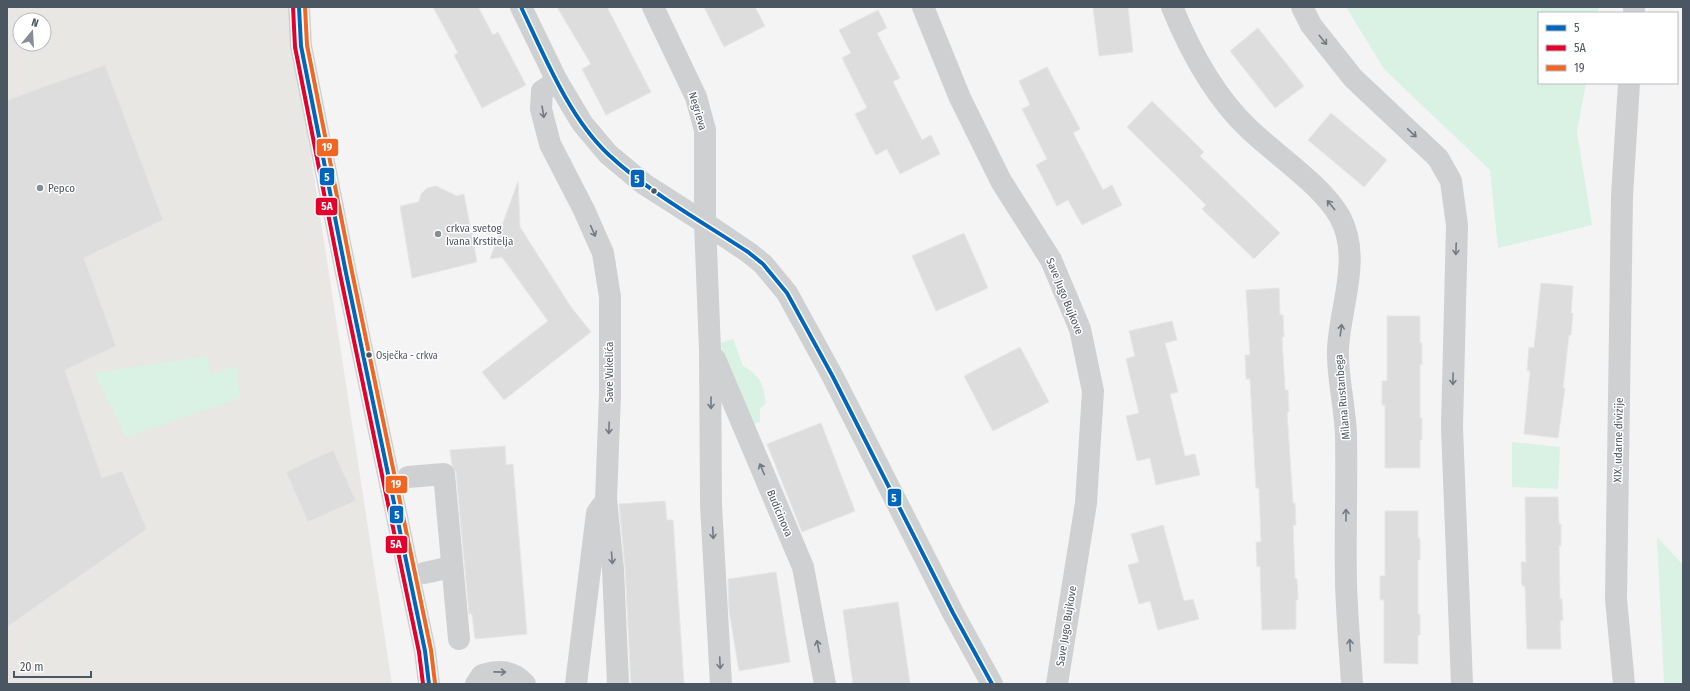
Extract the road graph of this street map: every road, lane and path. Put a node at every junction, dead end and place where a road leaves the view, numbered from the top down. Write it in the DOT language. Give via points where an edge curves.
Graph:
graph roads {
  1 [pos="300,7"];
  2 [pos="521,7"];
  3 [pos="653,7"];
  4 [pos="922,7"];
  5 [pos="1172,7"];
  6 [pos="1302,7"];
  7 [pos="557,81"];
  8 [pos="1629,84"];
  9 [pos="706,222"];
  10 [pos="710,350"];
  11 [pos="408,477"];
  12 [pos="606,499"];
  13 [pos="452,567"];
  14 [pos="424,573"];
  15 [pos="459,639"];
  16 [pos="429,684"];
  17 [pos="476,684"];
  18 [pos="525,684"];
  19 [pos="576,684"];
  20 [pos="618,684"];
  21 [pos="721,684"];
  22 [pos="825,684"];
  23 [pos="992,684"];
  24 [pos="1057,684"];
  25 [pos="1352,684"];
  26 [pos="1462,684"];
  27 [pos="1624,684"];
  1 -- 16 [label="street" via="301,46 426,651"];
  2 -- 7 [label="street"];
  3 -- 9 [label="street, Negrieva" via="696,97 705,130"];
  4 -- 24 [label="street, Save Jugo Bujkove" via="960,98 1001,181 1051,260 1080,330 1093,391 1086,503"];
  25 -- 5 [label="street, Milana Rustanbega, one-way" via="1346,584 1346,433 1338,349 1350,270 1343,223 1317,189 1248,128 1211,84 1180,28"];
  6 -- 26 [label="street, one-way" via="1310,25 1353,78 1438,158 1451,181 1457,225 1452,427"];
  7 -- 9 [label="street" via="582,123 608,154 644,184"];
  7 -- 12 [label="street, Save Vukelića, one-way" via="542,91 541,109 550,144 603,253 610,297"];
  8 -- 27 [label="street, XIX. udarne divizije" via="1622,196 1616,598"];
  9 -- 10 [label="street, Negrieva"];
  9 -- 23 [label="street" via="763,264 787,293"];
  10 -- 21 [label="street, Negrieva, one-way" via="711,505"];
  22 -- 10 [label="street, Budicinova, one-way" via="803,568"];
  11 -- 13 [label="street" via="444,474"];
  12 -- 19 [label="street" via="596,513"];
  12 -- 20 [label="street, Save Vukelića, one-way" via="613,569"];
  13 -- 14 [label="street"];
  13 -- 15 [label="street"];
  17 -- 18 [label="street, one-way" via="482,675 504,671 518,677"];
}
